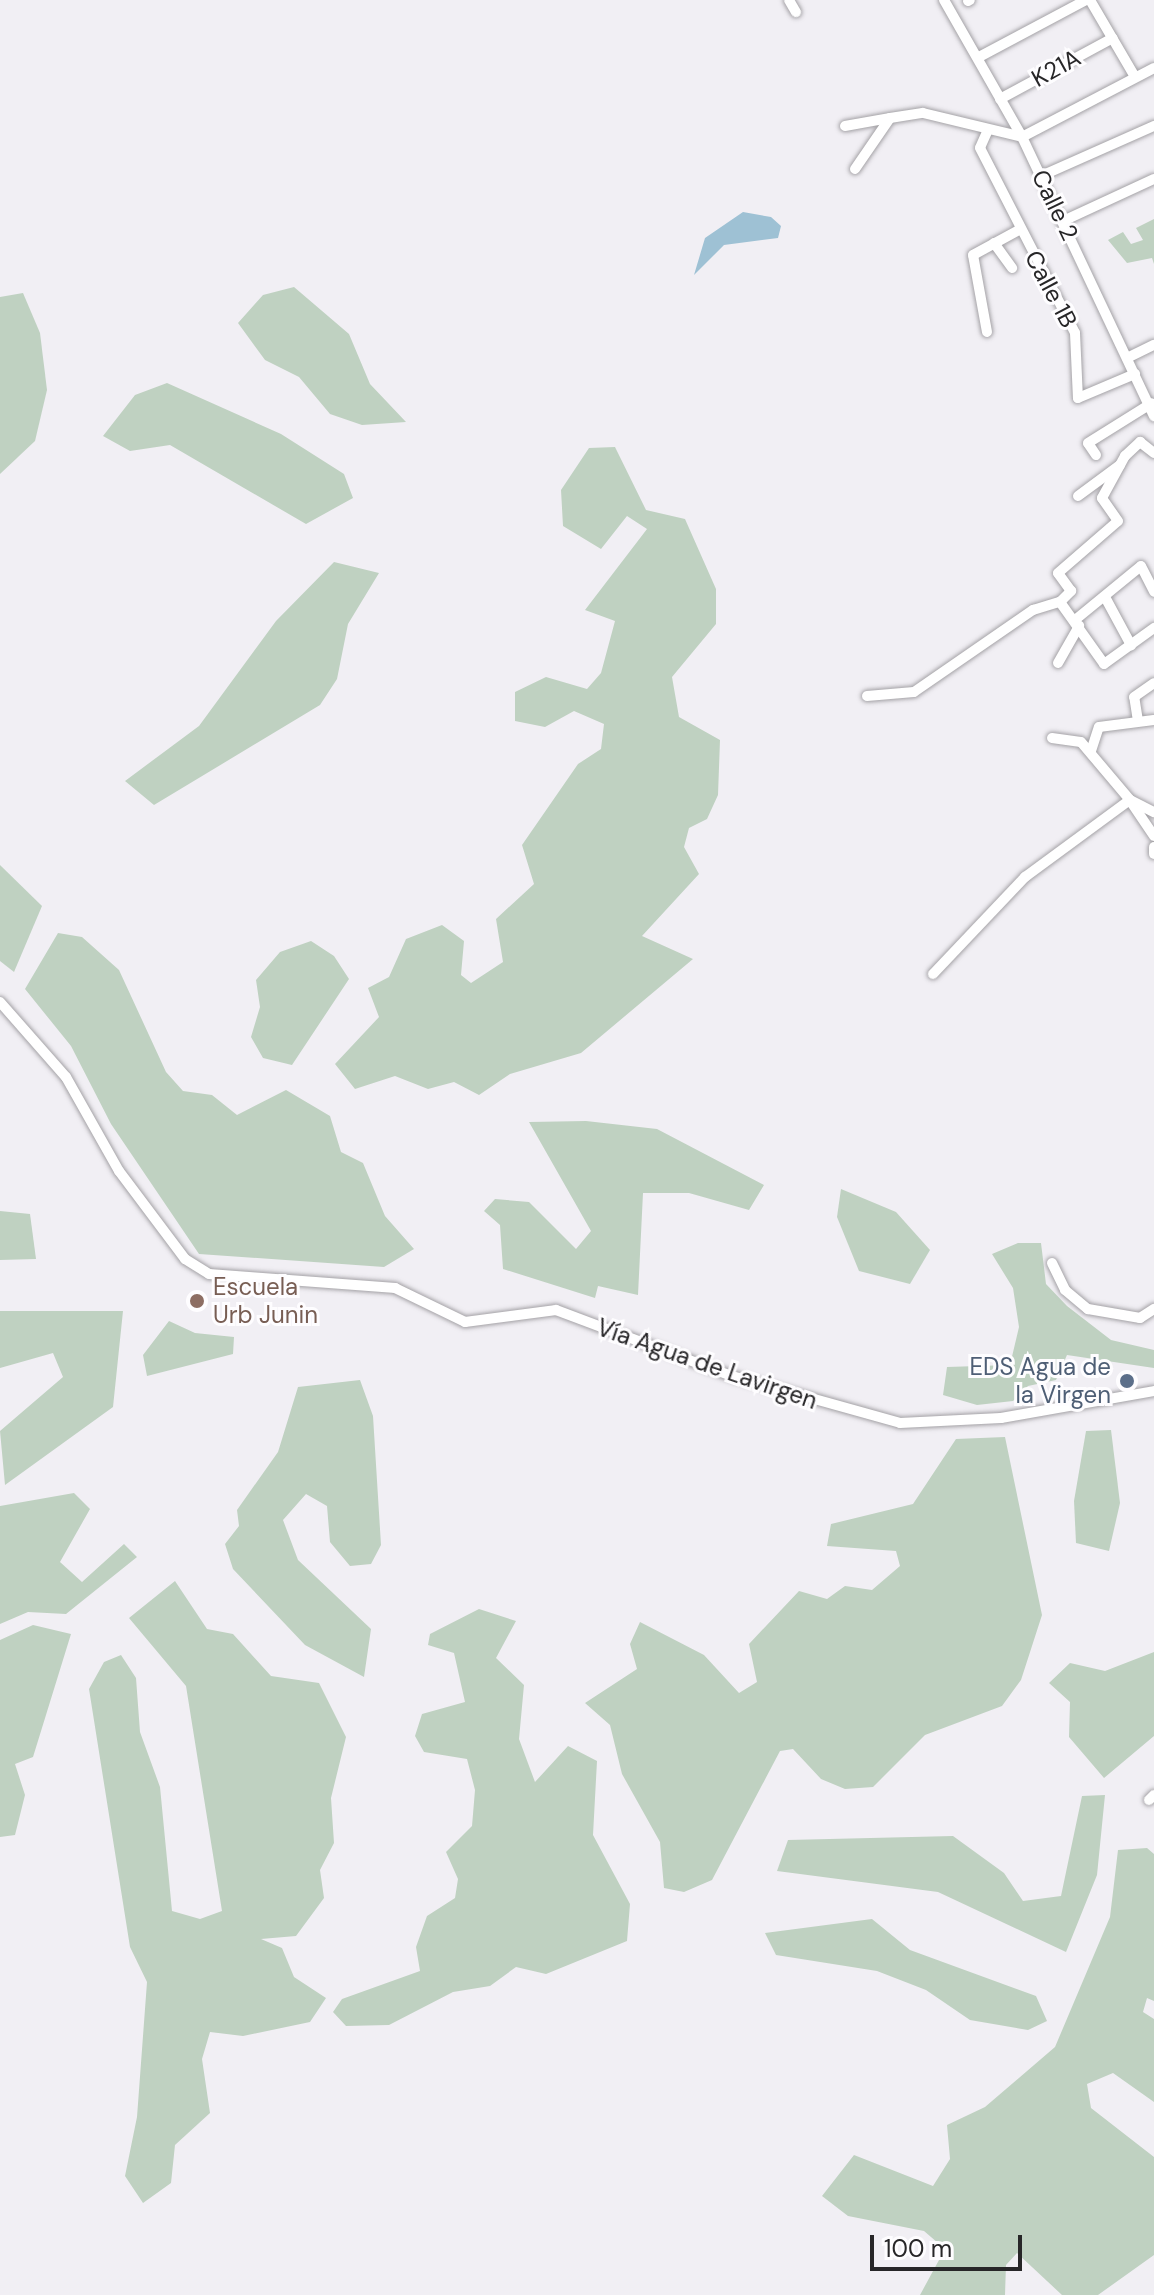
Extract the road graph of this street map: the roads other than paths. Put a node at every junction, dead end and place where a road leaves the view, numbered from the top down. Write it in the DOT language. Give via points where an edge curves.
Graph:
graph roads {
  1 [pos="789,0"];
  2 [pos="944,0"];
  3 [pos="1088,0"];
  4 [pos="796,12"];
  5 [pos="1113,38"];
  6 [pos="979,57"];
  7 [pos="1154,68"];
  8 [pos="1135,77"];
  9 [pos="1000,99"];
  10 [pos="890,118"];
  11 [pos="845,126"];
  12 [pos="1154,126"];
  13 [pos="987,132"];
  14 [pos="1022,137"];
  15 [pos="855,169"];
  16 [pos="1041,176"];
  17 [pos="1154,179"];
  18 [pos="1063,221"];
  19 [pos="1019,230"];
  20 [pos="994,243"];
  21 [pos="1012,268"];
  22 [pos="987,332"];
  23 [pos="1154,345"];
  24 [pos="1127,358"];
  25 [pos="1135,374"];
  26 [pos="1151,404"];
  27 [pos="1154,416"];
  28 [pos="1154,453"];
  29 [pos="1096,455"];
  30 [pos="1122,464"];
  31 [pos="1078,496"];
  32 [pos="1154,592"];
  33 [pos="1105,597"];
  34 [pos="1060,602"];
  35 [pos="1077,623"];
  36 [pos="1154,628"];
  37 [pos="1131,645"];
  38 [pos="1058,663"];
  39 [pos="1154,683"];
  40 [pos="867,696"];
  41 [pos="1154,720"];
  42 [pos="1138,721"];
  43 [pos="1052,738"];
  44 [pos="1091,751"];
  45 [pos="1130,800"];
  46 [pos="1154,812"];
  47 [pos="1154,836"];
  48 [pos="1154,847"];
  49 [pos="1154,854"];
  50 [pos="933,974"];
  51 [pos="0,1002"];
  52 [pos="1052,1263"];
  53 [pos="1154,1309"];
  54 [pos="1154,1391"];
  1 -- 4 [label="street"];
  2 -- 6 [label="street, Calle 2"];
  3 -- 5 [label="street"];
  3 -- 6 [label="street"];
  5 -- 8 [label="street"];
  5 -- 9 [label="street, K21A"];
  6 -- 9 [label="street, Calle 2"];
  7 -- 8 [label="street"];
  8 -- 14 [label="street"];
  9 -- 14 [label="street, Calle 2"];
  10 -- 11 [label="street"];
  10 -- 13 [label="street" via="923,113"];
  10 -- 15 [label="street"];
  12 -- 16 [label="street"];
  13 -- 14 [label="street"];
  13 -- 19 [label="street, Calle 2" via="980,148"];
  14 -- 16 [label="street, Calle 2"];
  16 -- 18 [label="street, Calle 2"];
  17 -- 18 [label="street"];
  18 -- 24 [label="street, Calle 2"];
  19 -- 20 [label="street"];
  19 -- 25 [label="street, Calle 1B" via="1075,333 1078,398"];
  20 -- 21 [label="street"];
  20 -- 22 [label="street" via="973,255"];
  23 -- 24 [label="street"];
  24 -- 25 [label="street, Calle 2"];
  25 -- 26 [label="street, Calle 2"];
  26 -- 27 [label="street, Calle 2"];
  26 -- 29 [label="street" via="1088,443"];
  28 -- 30 [label="street" via="1140,442"];
  30 -- 31 [label="street"];
  30 -- 34 [label="street" via="1102,498 1118,521 1058,573 1071,591"];
  32 -- 33 [label="street" via="1141,566"];
  33 -- 35 [label="street"];
  33 -- 37 [label="street"];
  34 -- 35 [label="street"];
  34 -- 40 [label="street" via="1033,610 914,692"];
  35 -- 37 [label="street" via="1104,664"];
  35 -- 38 [label="street"];
  36 -- 37 [label="street"];
  39 -- 42 [label="street" via="1134,697"];
  41 -- 42 [label="street"];
  42 -- 44 [label="street" via="1099,727"];
  43 -- 44 [label="street"];
  44 -- 45 [label="street"];
  45 -- 46 [label="street"];
  45 -- 47 [label="street"];
  45 -- 50 [label="street" via="1025,877"];
  48 -- 49 [label="street"];
  51 -- 54 [label="street, Vía Agua de Lavirgen" via="66,1077 119,1171 185,1259 234,1279 395,1288 465,1322 556,1310 856,1415 950,1423"];
  52 -- 53 [label="street" via="1065,1290 1088,1309 1140,1318"];
}
